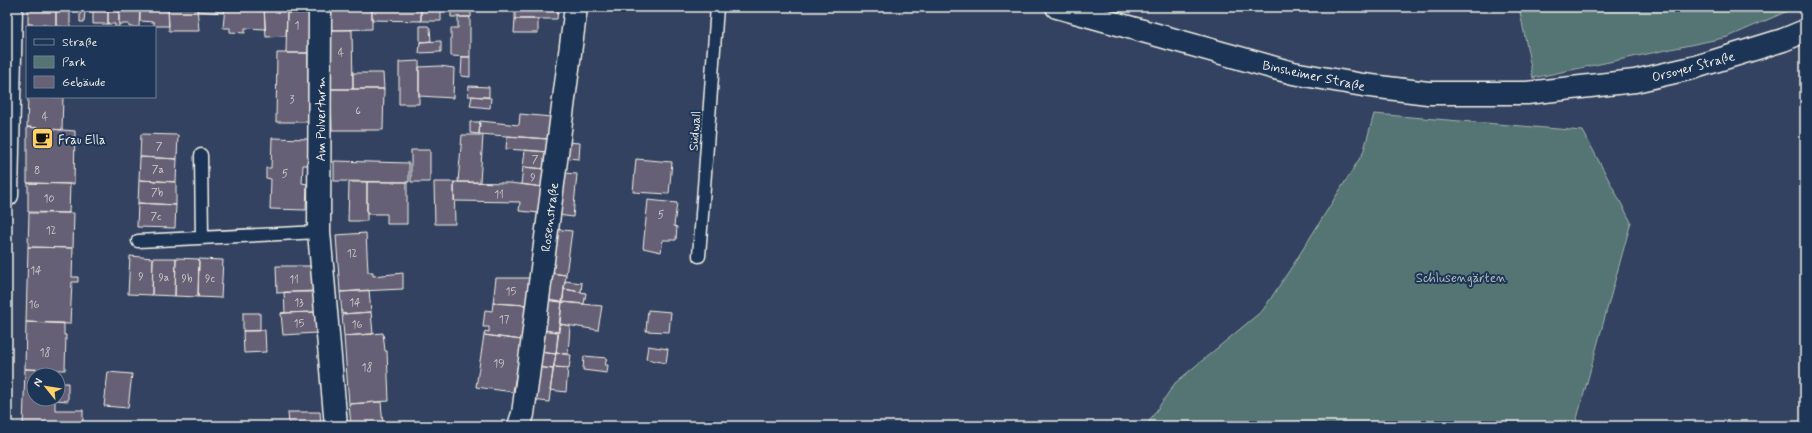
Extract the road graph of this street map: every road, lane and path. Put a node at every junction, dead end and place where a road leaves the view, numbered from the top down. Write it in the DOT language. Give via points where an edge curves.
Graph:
graph roads {
  1 [pos="11,7"];
  2 [pos="320,7"];
  3 [pos="576,7"];
  4 [pos="717,7"];
  5 [pos="1057,7"];
  6 [pos="1805,31"];
  7 [pos="1578,88"];
  8 [pos="201,155"];
  9 [pos="7,195"];
  10 [pos="319,232"];
  11 [pos="202,238"];
  12 [pos="138,241"];
  13 [pos="699,256"];
  14 [pos="336,426"];
  15 [pos="519,426"];
  1 -- 9 [label="main road"];
  2 -- 10 [label="main road, Am Pulverturm"];
  3 -- 15 [label="main road, Rosenstraße" via="523,414"];
  4 -- 13 [label="lane, Südwall"];
  5 -- 7 [label="main road, Binsheimer Straße" via="1293,73 1363,85 1428,93 1528,93"];
  6 -- 7 [label="main road, Orsoyer Straße" via="1692,68 1635,81"];
  8 -- 11 [label="lane"];
  10 -- 11 [label="lane"];
  10 -- 14 [label="main road, Am Pulverturm"];
  11 -- 12 [label="lane"];
}
